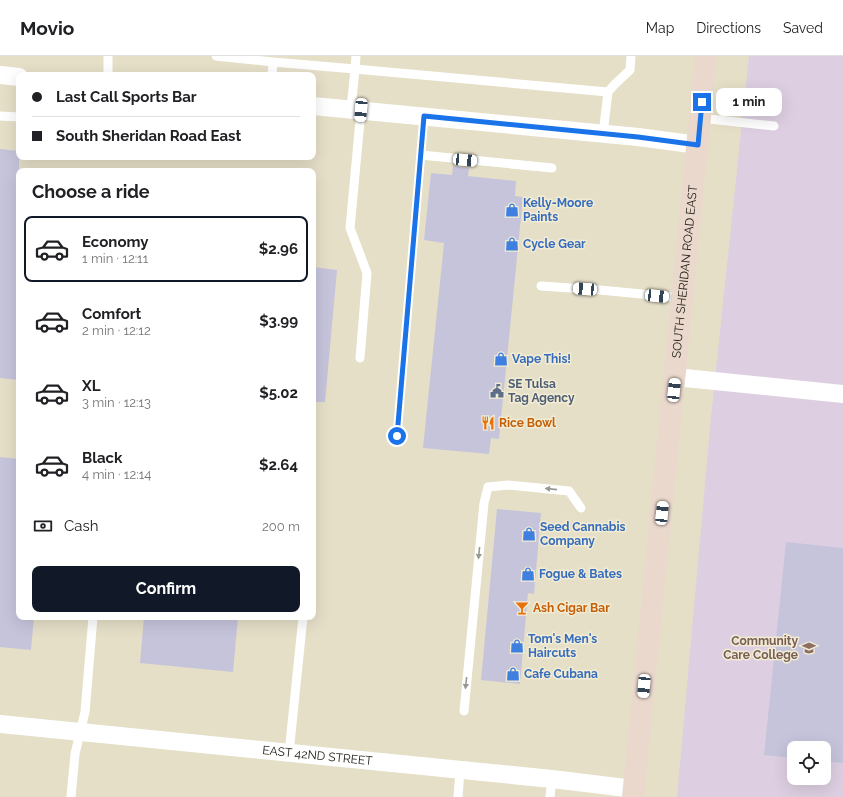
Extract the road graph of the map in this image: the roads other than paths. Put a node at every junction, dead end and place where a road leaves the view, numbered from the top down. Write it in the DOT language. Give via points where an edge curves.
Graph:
graph roads {
  1 [pos="108,56"];
  2 [pos="216,56"];
  3 [pos="356,56"];
  4 [pos="631,56"];
  5 [pos="706,56"];
  6 [pos="273,62"];
  7 [pos="355,69"];
  8 [pos="108,72"];
  9 [pos="272,72"];
  10 [pos="0,75"];
  11 [pos="16,77"];
  12 [pos="608,92"];
  13 [pos="316,106"];
  14 [pos="356,109"];
  15 [pos="0,116"];
  16 [pos="424,116"];
  17 [pos="16,117"];
  18 [pos="700,118"];
  19 [pos="774,126"];
  20 [pos="604,134"];
  21 [pos="698,145"];
  22 [pos="421,155"];
  23 [pos="552,168"];
  24 [pos="541,286"];
  25 [pos="683,298"];
  26 [pos="360,358"];
  27 [pos="675,377"];
  28 [pos="843,394"];
  29 [pos="397,436"];
  30 [pos="581,508"];
  31 [pos="93,620"];
  32 [pos="303,620"];
  33 [pos="464,711"];
  34 [pos="0,724"];
  35 [pos="81,733"];
  36 [pos="289,753"];
  37 [pos="460,771"];
  38 [pos="552,779"];
  39 [pos="634,793"];
  40 [pos="71,797"];
  41 [pos="458,797"];
  42 [pos="550,797"];
  1 -- 8 [label="lane"];
  2 -- 6 [label="lane"];
  3 -- 7 [label="lane"];
  4 -- 12 [label="lane" via="630,70"];
  5 -- 18 [label="main road, SOUTH SHERIDAN ROAD EAST"];
  6 -- 7 [label="lane"];
  6 -- 9 [label="lane"];
  7 -- 12 [label="lane"];
  7 -- 14 [label="lane"];
  10 -- 11 [label="street"];
  12 -- 20 [label="lane"];
  13 -- 14 [label="street"];
  14 -- 16 [label="street"];
  14 -- 26 [label="lane" via="350,228 367,273"];
  15 -- 17 [label="lane"];
  16 -- 20 [label="street"];
  16 -- 22 [label="lane"];
  18 -- 19 [label="lane"];
  18 -- 21 [label="main road, SOUTH SHERIDAN ROAD EAST"];
  20 -- 21 [label="street"];
  21 -- 25 [label="main road, SOUTH SHERIDAN ROAD EAST"];
  22 -- 23 [label="lane"];
  22 -- 29 [label="lane"];
  24 -- 25 [label="lane"];
  25 -- 27 [label="main road, SOUTH SHERIDAN ROAD EAST"];
  27 -- 28 [label="street"];
  27 -- 39 [label="main road, SOUTH SHERIDAN ROAD EAST"];
  30 -- 33 [label="lane, one-way" via="569,491 508,485 488,487 484,503"];
  31 -- 35 [label="lane"];
  32 -- 36 [label="lane"];
  34 -- 35 [label="street, EAST 42ND STREET"];
  35 -- 36 [label="street, EAST 42ND STREET"];
  35 -- 40 [label="lane" via="75,754"];
  36 -- 37 [label="street, EAST 42ND STREET"];
  37 -- 38 [label="street, EAST 42ND STREET"];
  37 -- 41 [label="lane"];
  38 -- 39 [label="street, EAST 42ND STREET"];
  38 -- 42 [label="lane"];
}
